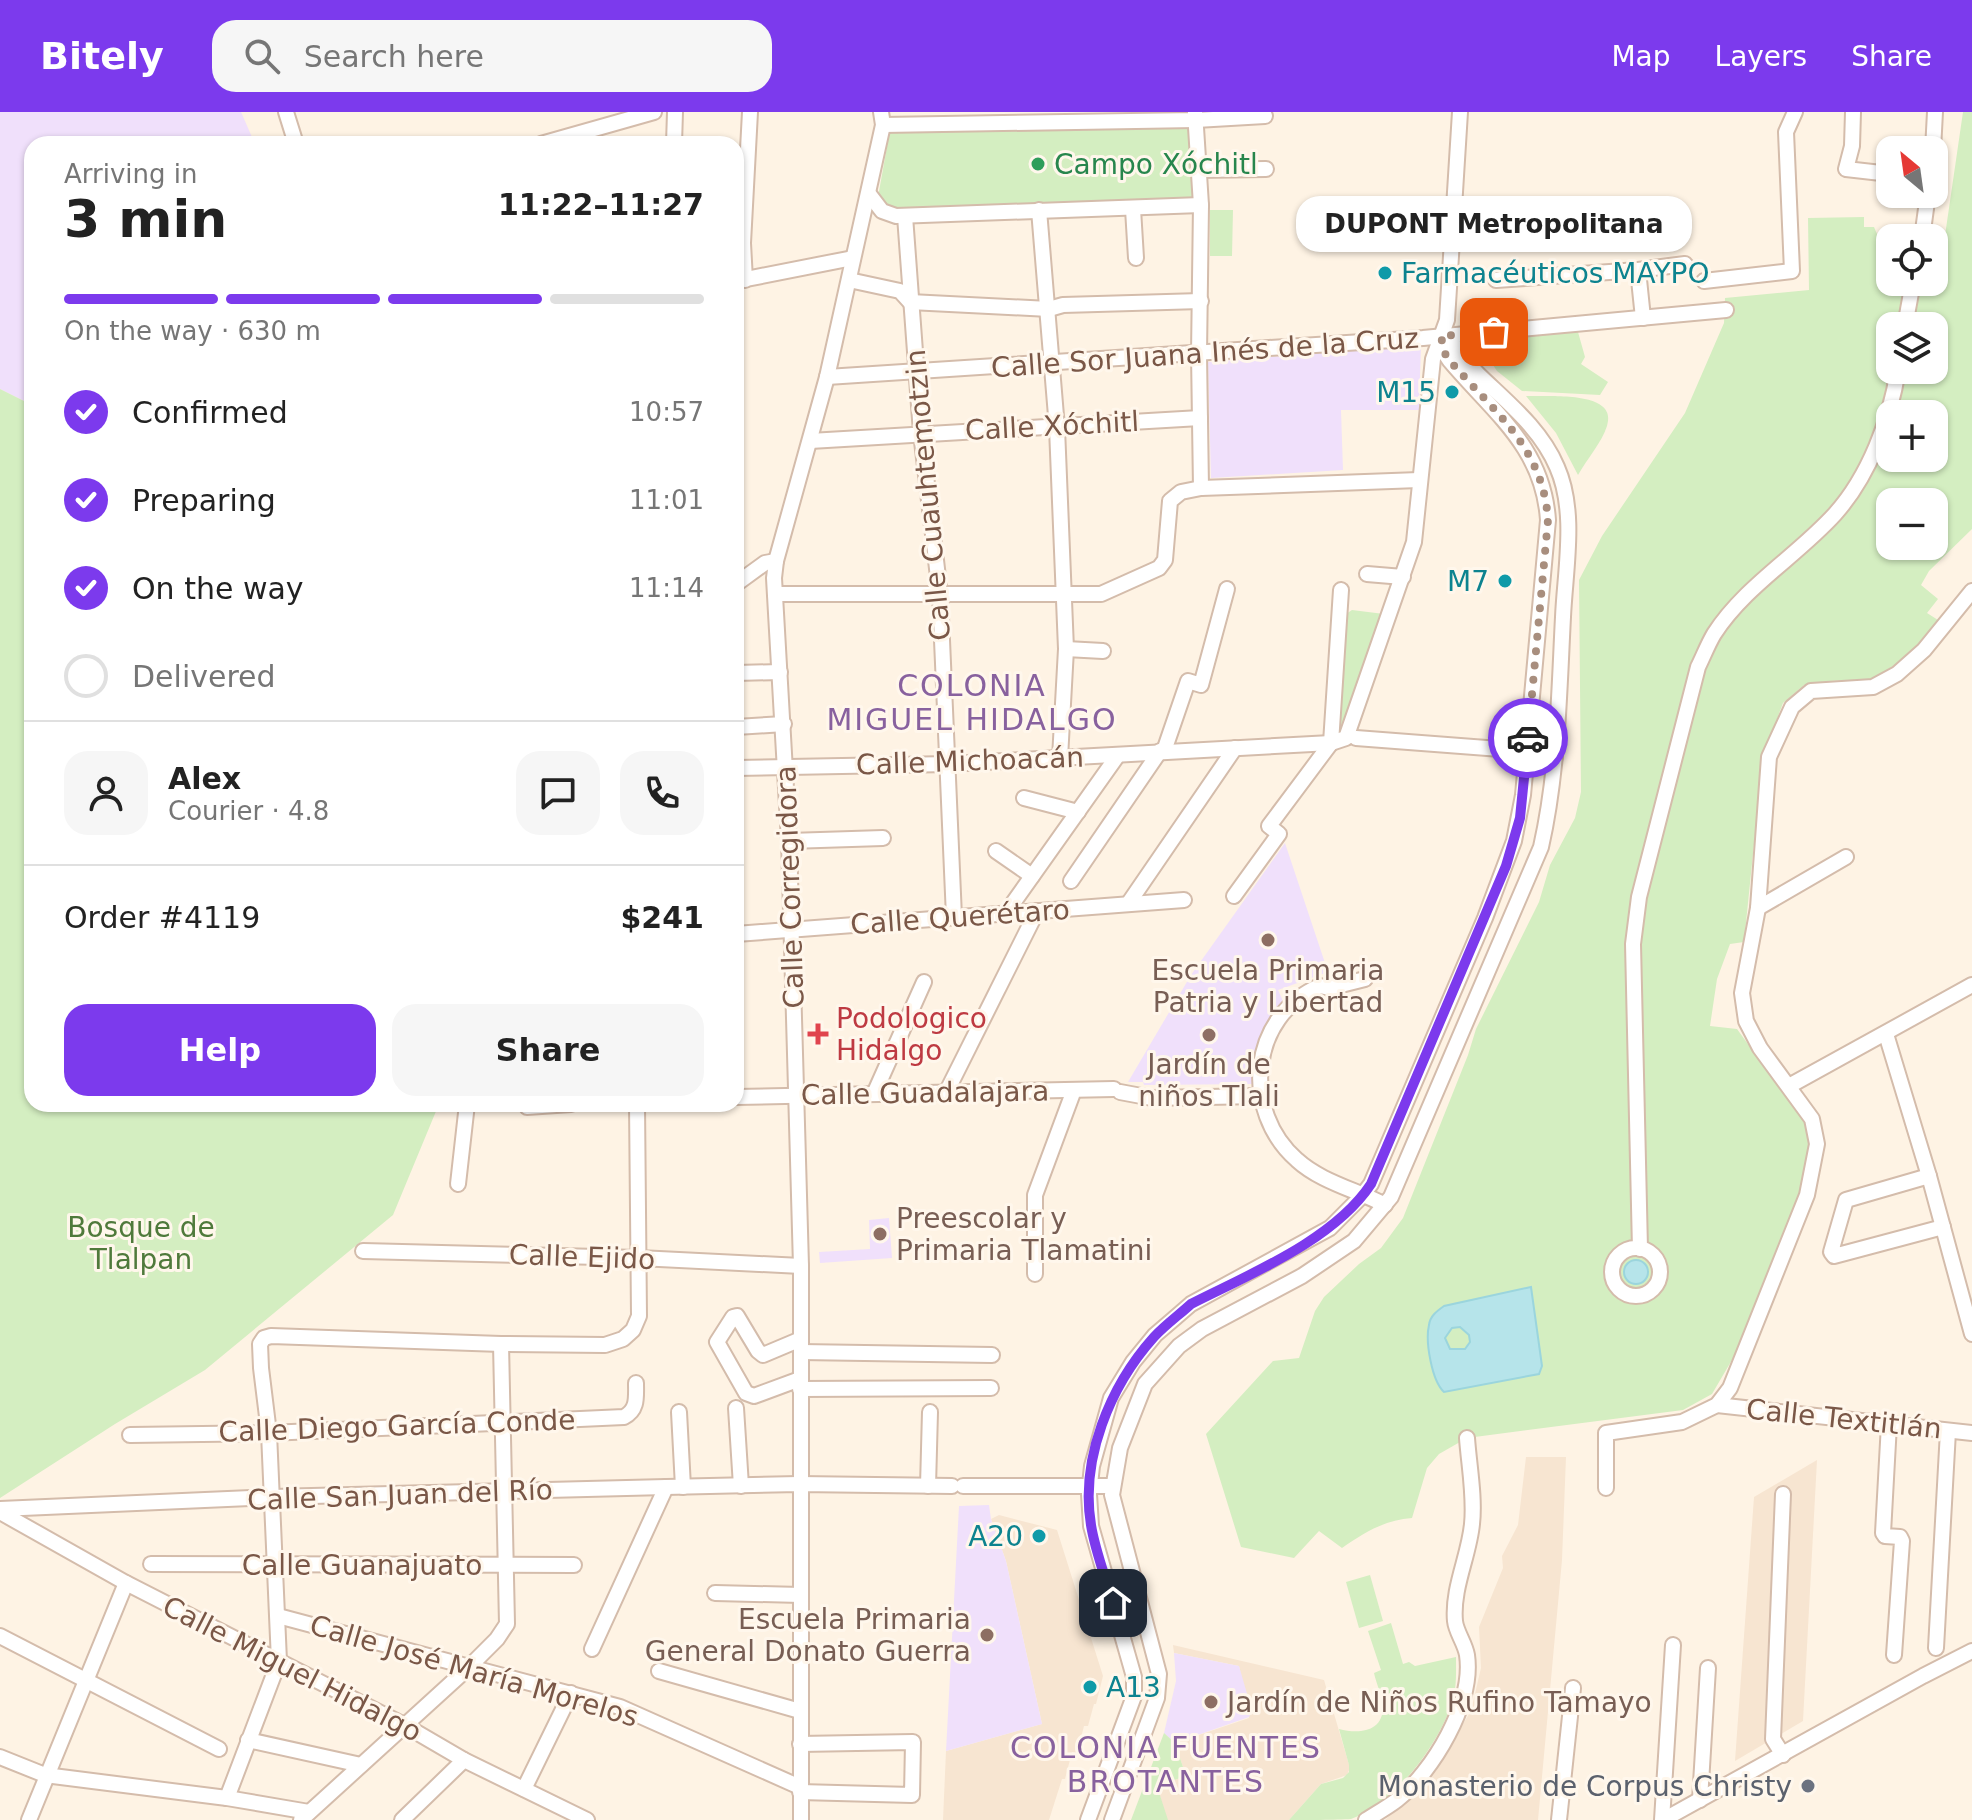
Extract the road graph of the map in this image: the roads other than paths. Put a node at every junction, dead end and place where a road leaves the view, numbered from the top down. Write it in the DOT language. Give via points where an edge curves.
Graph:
graph roads {
  1 [pos="286,112"];
  2 [pos="654,112"];
  3 [pos="675,112"];
  4 [pos="750,112"];
  5 [pos="1460,112"];
  6 [pos="1795,112"];
  7 [pos="1853,112"];
  8 [pos="1935,112"];
  9 [pos="1114,116"];
  10 [pos="1196,116"];
  11 [pos="1265,116"];
  12 [pos="1048,117"];
  13 [pos="882,118"];
  14 [pos="294,136"];
  15 [pos="569,136"];
  16 [pos="674,136"];
  17 [pos="1934,136"];
  18 [pos="1266,169"];
  19 [pos="1199,170"];
  20 [pos="1876,172"];
  21 [pos="744,191"];
  22 [pos="869,194"];
  23 [pos="1201,205"];
  24 [pos="1133,209"];
  25 [pos="1039,210"];
  26 [pos="905,216"];
  27 [pos="853,258"];
  28 [pos="1136,258"];
  29 [pos="1685,264"];
  30 [pos="1638,270"];
  31 [pos="744,280"];
  32 [pos="849,280"];
  33 [pos="1496,280"];
  34 [pos="1704,281"];
  35 [pos="1201,301"];
  36 [pos="910,302"];
  37 [pos="1049,309"];
  38 [pos="1726,310"];
  39 [pos="1643,318"];
  40 [pos="1441,336"];
  41 [pos="1199,354"];
  42 [pos="1053,363"];
  43 [pos="917,372"];
  44 [pos="827,377"];
  45 [pos="1894,384"];
  46 [pos="1200,418"];
  47 [pos="1057,428"];
  48 [pos="921,433"];
  49 [pos="810,441"];
  50 [pos="1419,480"];
  51 [pos="1201,488"];
  52 [pos="1546,531"];
  53 [pos="1567,533"];
  54 [pos="776,561"];
  55 [pos="1367,574"];
  56 [pos="1403,577"];
  57 [pos="744,578"];
  58 [pos="1227,589"];
  59 [pos="1341,590"];
  60 [pos="1972,591"];
  61 [pos="775,594"];
  62 [pos="940,594"];
  63 [pos="1063,596"];
  64 [pos="1066,649"];
  65 [pos="1103,651"];
  66 [pos="780,672"];
  67 [pos="744,673"];
  68 [pos="784,724"];
  69 [pos="744,726"];
  70 [pos="1351,738"];
  71 [pos="1331,743"];
  72 [pos="1235,748"];
  73 [pos="1162,751"];
  74 [pos="1527,751"];
  75 [pos="1118,755"];
  76 [pos="1555,757"];
  77 [pos="1060,758"];
  78 [pos="949,764"];
  79 [pos="785,767"];
  80 [pos="744,768"];
  81 [pos="1024,798"];
  82 [pos="1078,812"];
  83 [pos="883,838"];
  84 [pos="789,841"];
  85 [pos="996,851"];
  86 [pos="1846,857"];
  87 [pos="1032,876"];
  88 [pos="1071,881"];
  89 [pos="1234,896"];
  90 [pos="1184,900"];
  91 [pos="1128,904"];
  92 [pos="1758,908"];
  93 [pos="1037,911"];
  94 [pos="1006,913"];
  95 [pos="954,917"];
  96 [pos="792,930"];
  97 [pos="744,933"];
  98 [pos="1365,979"];
  99 [pos="924,982"];
  100 [pos="1972,985"];
  101 [pos="1886,1034"];
  102 [pos="1789,1086"];
  103 [pos="1074,1090"];
  104 [pos="946,1093"];
  105 [pos="874,1094"];
  106 [pos="797,1096"];
  107 [pos="1261,1096"];
  108 [pos="744,1097"];
  109 [pos="466,1112"];
  110 [pos="637,1112"];
  111 [pos="1929,1176"];
  112 [pos="458,1184"];
  113 [pos="1364,1194"];
  114 [pos="1385,1205"];
  115 [pos="1943,1227"];
  116 [pos="1640,1249"];
  117 [pos="363,1251"];
  118 [pos="639,1258"];
  119 [pos="801,1266"];
  120 [pos="1035,1274"];
  121 [pos="1972,1334"];
  122 [pos="501,1344"];
  123 [pos="801,1346"];
  124 [pos="992,1355"];
  125 [pos="636,1383"];
  126 [pos="800,1384"];
  127 [pos="991,1388"];
  128 [pos="1717,1405"];
  129 [pos="736,1408"];
  130 [pos="679,1412"];
  131 [pos="930,1412"];
  132 [pos="503,1422"];
  133 [pos="1889,1424"];
  134 [pos="1948,1431"];
  135 [pos="269,1433"];
  136 [pos="1972,1433"];
  137 [pos="130,1435"];
  138 [pos="1467,1438"];
  139 [pos="799,1484"];
  140 [pos="1089,1485"];
  141 [pos="741,1486"];
  142 [pos="928,1486"];
  143 [pos="1113,1486"];
  144 [pos="666,1487"];
  145 [pos="683,1487"];
  146 [pos="1606,1488"];
  147 [pos="504,1492"];
  148 [pos="1783,1494"];
  149 [pos="272,1497"];
  150 [pos="0,1511"];
  151 [pos="276,1563"];
  152 [pos="151,1564"];
  153 [pos="574,1565"];
  154 [pos="506,1566"];
  155 [pos="126,1583"];
  156 [pos="715,1593"];
  157 [pos="801,1595"];
  158 [pos="278,1616"];
  159 [pos="0,1636"];
  160 [pos="1673,1645"];
  161 [pos="1936,1648"];
  162 [pos="592,1649"];
  163 [pos="1972,1651"];
  164 [pos="1894,1655"];
  165 [pos="279,1661"];
  166 [pos="469,1667"];
  167 [pos="1708,1668"];
  168 [pos="659,1671"];
  169 [pos="86,1681"];
  170 [pos="1573,1688"];
  171 [pos="571,1693"];
  172 [pos="800,1711"];
  173 [pos="404,1725"];
  174 [pos="248,1740"];
  175 [pos="800,1744"];
  176 [pos="219,1749"];
  177 [pos="1783,1755"];
  178 [pos="0,1757"];
  179 [pos="464,1760"];
  180 [pos="361,1765"];
  181 [pos="45,1775"];
  182 [pos="524,1789"];
  183 [pos="800,1790"];
  184 [pos="227,1798"];
  185 [pos="1700,1800"];
  186 [pos="1095,1802"];
  187 [pos="1114,1815"];
  188 [pos="303,1818"];
  189 [pos="1669,1819"];
  190 [pos="29,1820"];
  191 [pos="402,1820"];
  192 [pos="587,1820"];
  193 [pos="801,1820"];
  194 [pos="1088,1820"];
  195 [pos="1366,1820"];
  196 [pos="1559,1820"];
  1 -- 14 [label="street"];
  2 -- 15 [label="street"];
  3 -- 16 [label="street"];
  4 -- 21 [label="street"];
  5 -- 40 [label="street" via="1447,320"];
  6 -- 34 [label="street" via="1786,132 1792,271"];
  7 -- 20 [label="street" via="1846,169"];
  8 -- 17 [label="street"];
  9 -- 10 [label="street"];
  9 -- 12 [label="street"];
  10 -- 11 [label="street"];
  10 -- 19 [label="street"];
  12 -- 13 [label="street"];
  13 -- 22 [label="street, Calle Corregidora"];
  18 -- 19 [label="street"];
  19 -- 23 [label="street"];
  22 -- 26 [label="street" via="882,211"];
  22 -- 27 [label="street, Calle Corregidora"];
  23 -- 24 [label="street"];
  23 -- 35 [label="street"];
  24 -- 25 [label="street"];
  24 -- 28 [label="street"];
  25 -- 26 [label="street"];
  25 -- 37 [label="street"];
  26 -- 36 [label="street, Calle Cuauhtemotzin"];
  27 -- 31 [label="street"];
  27 -- 32 [label="street, Calle Corregidora"];
  29 -- 30 [label="street"];
  30 -- 33 [label="street"];
  30 -- 39 [label="street"];
  32 -- 36 [label="street" via="900,291"];
  32 -- 44 [label="street, Calle Corregidora"];
  35 -- 37 [label="street"];
  35 -- 41 [label="street"];
  36 -- 37 [label="street"];
  36 -- 43 [label="street, Calle Cuauhtemotzin"];
  37 -- 42 [label="street"];
  38 -- 39 [label="street, Calle Sor Juana Inés de la Cruz"];
  39 -- 40 [label="street, Calle Sor Juana Inés de la Cruz"];
  40 -- 41 [label="street, Calle Sor Juana Inés de la Cruz"];
  40 -- 50 [label="street" via="1433,359"];
  40 -- 52 [label="street" via="1450,361 1533,460 1546,496"];
  40 -- 53 [label="street" via="1544,441 1564,487"];
  41 -- 42 [label="street, Calle Sor Juana Inés de la Cruz"];
  41 -- 46 [label="street"];
  42 -- 43 [label="street, Calle Sor Juana Inés de la Cruz"];
  42 -- 47 [label="street"];
  43 -- 44 [label="street, Calle Sor Juana Inés de la Cruz"];
  43 -- 48 [label="street, Calle Cuauhtemotzin"];
  44 -- 49 [label="street, Calle Corregidora"];
  45 -- 116 [label="street" via="1882,434 1836,513 1741,602 1714,635 1698,667 1639,897 1633,944"];
  46 -- 47 [label="street, Calle Xóchitl"];
  46 -- 51 [label="street"];
  47 -- 48 [label="street, Calle Xóchitl"];
  47 -- 63 [label="street"];
  48 -- 49 [label="street, Calle Xóchitl"];
  48 -- 62 [label="street, Calle Cuauhtemotzin"];
  49 -- 54 [label="street, Calle Corregidora"];
  50 -- 51 [label="street"];
  50 -- 56 [label="street" via="1414,542"];
  51 -- 63 [label="street" via="1181,492 1170,501 1165,560 1159,568 1101,594"];
  52 -- 53 [label="street"];
  52 -- 74 [label="street"];
  53 -- 76 [label="street"];
  54 -- 57 [label="street"];
  54 -- 61 [label="street, Calle Corregidora"];
  55 -- 56 [label="street"];
  56 -- 70 [label="street"];
  58 -- 73 [label="street" via="1201,685 1188,681"];
  59 -- 71 [label="street"];
  60 -- 92 [label="street" via="1897,674 1873,687 1811,691 1792,707 1769,757"];
  61 -- 62 [label="street"];
  61 -- 66 [label="street, Calle Corregidora"];
  62 -- 63 [label="street"];
  62 -- 78 [label="street, Calle Cuauhtemotzin"];
  63 -- 64 [label="street"];
  64 -- 65 [label="street"];
  64 -- 77 [label="street"];
  66 -- 67 [label="street"];
  66 -- 68 [label="street, Calle Corregidora"];
  68 -- 69 [label="street"];
  68 -- 79 [label="street, Calle Corregidora"];
  70 -- 71 [label="street, Calle Michoacán"];
  70 -- 74 [label="street, Calle Michoacán"];
  71 -- 72 [label="street, Calle Michoacán"];
  71 -- 89 [label="street" via="1269,826 1279,834"];
  72 -- 73 [label="street, Calle Michoacán"];
  72 -- 91 [label="street"];
  73 -- 75 [label="street, Calle Michoacán"];
  73 -- 88 [label="street"];
  74 -- 76 [label="street, Calle Michoacán"];
  74 -- 113 [label="street" via="1520,818 1506,866"];
  75 -- 77 [label="street, Calle Michoacán"];
  75 -- 82 [label="street"];
  76 -- 114 [label="street" via="1541,847"];
  77 -- 78 [label="street, Calle Michoacán"];
  78 -- 79 [label="street, Calle Michoacán"];
  78 -- 95 [label="street, Calle Cuauhtemotzin"];
  79 -- 80 [label="street, Calle Michoacán"];
  79 -- 84 [label="street, Calle Corregidora"];
  81 -- 82 [label="street"];
  82 -- 87 [label="street"];
  83 -- 84 [label="street"];
  84 -- 96 [label="street, Calle Corregidora"];
  85 -- 87 [label="street"];
  86 -- 92 [label="street"];
  87 -- 94 [label="street"];
  90 -- 91 [label="street, Calle Querétaro"];
  91 -- 93 [label="street, Calle Querétaro"];
  92 -- 102 [label="street" via="1742,993 1746,1021"];
  93 -- 94 [label="street, Calle Querétaro"];
  93 -- 104 [label="street"];
  94 -- 95 [label="street, Calle Querétaro"];
  95 -- 96 [label="street, Calle Querétaro"];
  96 -- 97 [label="street, Calle Querétaro"];
  96 -- 106 [label="street, Calle Corregidora"];
  98 -- 107 [label="street" via="1320,986 1283,1010 1264,1049"];
  99 -- 105 [label="street"];
  100 -- 101 [label="street"];
  101 -- 102 [label="street"];
  101 -- 111 [label="street"];
  102 -- 128 [label="street" via="1812,1119 1817,1144 1807,1195 1750,1344"];
  103 -- 104 [label="street, Calle Guadalajara"];
  103 -- 107 [label="street, Calle Guadalajara" via="1117,1090 1152,1098"];
  103 -- 120 [label="street" via="1035,1195"];
  104 -- 105 [label="street, Calle Guadalajara"];
  105 -- 106 [label="street, Calle Guadalajara"];
  106 -- 108 [label="street, Calle Guadalajara"];
  106 -- 119 [label="street, Calle Corregidora"];
  107 -- 113 [label="street" via="1271,1126 1295,1158"];
  109 -- 112 [label="street"];
  110 -- 118 [label="street"];
  111 -- 115 [label="street"];
  111 -- 115 [label="street" via="1846,1200 1831,1252 1834,1256"];
  113 -- 114 [label="street"];
  113 -- 140 [label="street" via="1330,1228 1191,1304 1155,1335 1111,1398"];
  114 -- 143 [label="street" via="1330,1259 1202,1329 1161,1364 1145,1384 1126,1428"];
  115 -- 121 [label="street"];
  117 -- 118 [label="street, Calle Ejido"];
  118 -- 119 [label="street, Calle Ejido"];
  118 -- 122 [label="street" via="639,1316 623,1339 605,1345"];
  119 -- 123 [label="street, Calle Corregidora"];
  122 -- 132 [label="street"];
  122 -- 135 [label="street" via="264,1338 261,1368"];
  123 -- 124 [label="street"];
  123 -- 126 [label="street, Calle Corregidora"];
  123 -- 126 [label="street" via="763,1355 737,1316 717,1342 746,1393 754,1396"];
  125 -- 132 [label="street, Calle Diego García Conde" via="636,1405 624,1417"];
  126 -- 127 [label="street"];
  126 -- 139 [label="street, Calle Corregidora"];
  128 -- 133 [label="street, Calle Textitlán"];
  128 -- 146 [label="street" via="1682,1422 1606,1433"];
  129 -- 141 [label="street"];
  130 -- 145 [label="street"];
  131 -- 142 [label="street"];
  132 -- 135 [label="street, Calle Diego García Conde"];
  132 -- 147 [label="street"];
  133 -- 134 [label="street, Calle Textitlán"];
  133 -- 164 [label="street" via="1883,1533 1902,1541"];
  134 -- 136 [label="street, Calle Textitlán"];
  134 -- 161 [label="street"];
  135 -- 137 [label="street, Calle Diego García Conde"];
  135 -- 149 [label="street"];
  138 -- 195 [label="street" via="1472,1524 1455,1621 1467,1654 1463,1699 1426,1770 1398,1799"];
  139 -- 141 [label="street, Calle San Juan del Río"];
  139 -- 142 [label="street, Calle San Juan del Río"];
  139 -- 157 [label="street, Calle Corregidora"];
  140 -- 142 [label="street, Calle San Juan del Río"];
  140 -- 143 [label="street, Calle San Juan del Río"];
  140 -- 186 [label="street" via="1091,1526 1134,1677 1134,1696"];
  141 -- 145 [label="street, Calle San Juan del Río"];
  143 -- 187 [label="street" via="1159,1674 1157,1698"];
  144 -- 145 [label="street, Calle San Juan del Río"];
  144 -- 147 [label="street, Calle San Juan del Río"];
  144 -- 162 [label="street"];
  147 -- 149 [label="street, Calle San Juan del Río"];
  147 -- 154 [label="street"];
  148 -- 177 [label="street" via="1773,1739"];
  149 -- 150 [label="street, Calle San Juan del Río"];
  149 -- 151 [label="street"];
  150 -- 155 [label="street, Calle Miguel Hidalgo"];
  151 -- 152 [label="street, Calle Guanajuato"];
  151 -- 154 [label="street, Calle Guanajuato"];
  151 -- 158 [label="street"];
  153 -- 154 [label="street, Calle Guanajuato"];
  154 -- 166 [label="street" via="507,1624"];
  155 -- 165 [label="street, Calle Miguel Hidalgo"];
  155 -- 169 [label="street"];
  156 -- 157 [label="street"];
  157 -- 172 [label="street, Calle Corregidora"];
  158 -- 165 [label="street"];
  158 -- 166 [label="street, Calle José María Morelos"];
  159 -- 169 [label="street"];
  160 -- 189 [label="street"];
  163 -- 177 [label="street"];
  165 -- 173 [label="street, Calle Miguel Hidalgo"];
  165 -- 174 [label="street"];
  166 -- 171 [label="street, Calle José María Morelos"];
  166 -- 173 [label="street"];
  167 -- 185 [label="street"];
  168 -- 172 [label="street"];
  169 -- 176 [label="street"];
  169 -- 181 [label="street"];
  170 -- 196 [label="street"];
  171 -- 182 [label="street"];
  171 -- 183 [label="street, Calle José María Morelos" via="620,1707"];
  172 -- 175 [label="street, Calle Corregidora"];
  173 -- 179 [label="street, Calle Miguel Hidalgo"];
  173 -- 180 [label="street"];
  174 -- 180 [label="street"];
  174 -- 184 [label="street"];
  175 -- 183 [label="street, Calle Corregidora"];
  175 -- 183 [label="street" via="913,1742 912,1795"];
  177 -- 185 [label="street"];
  178 -- 181 [label="street"];
  179 -- 182 [label="street, Calle Miguel Hidalgo"];
  179 -- 191 [label="street"];
  180 -- 188 [label="street"];
  181 -- 184 [label="street"];
  181 -- 190 [label="street"];
  182 -- 192 [label="street, Calle Miguel Hidalgo"];
  183 -- 193 [label="street, Calle Corregidora"];
  184 -- 188 [label="street"];
  185 -- 189 [label="street"];
  186 -- 187 [label="street"];
  186 -- 194 [label="street"];
}
